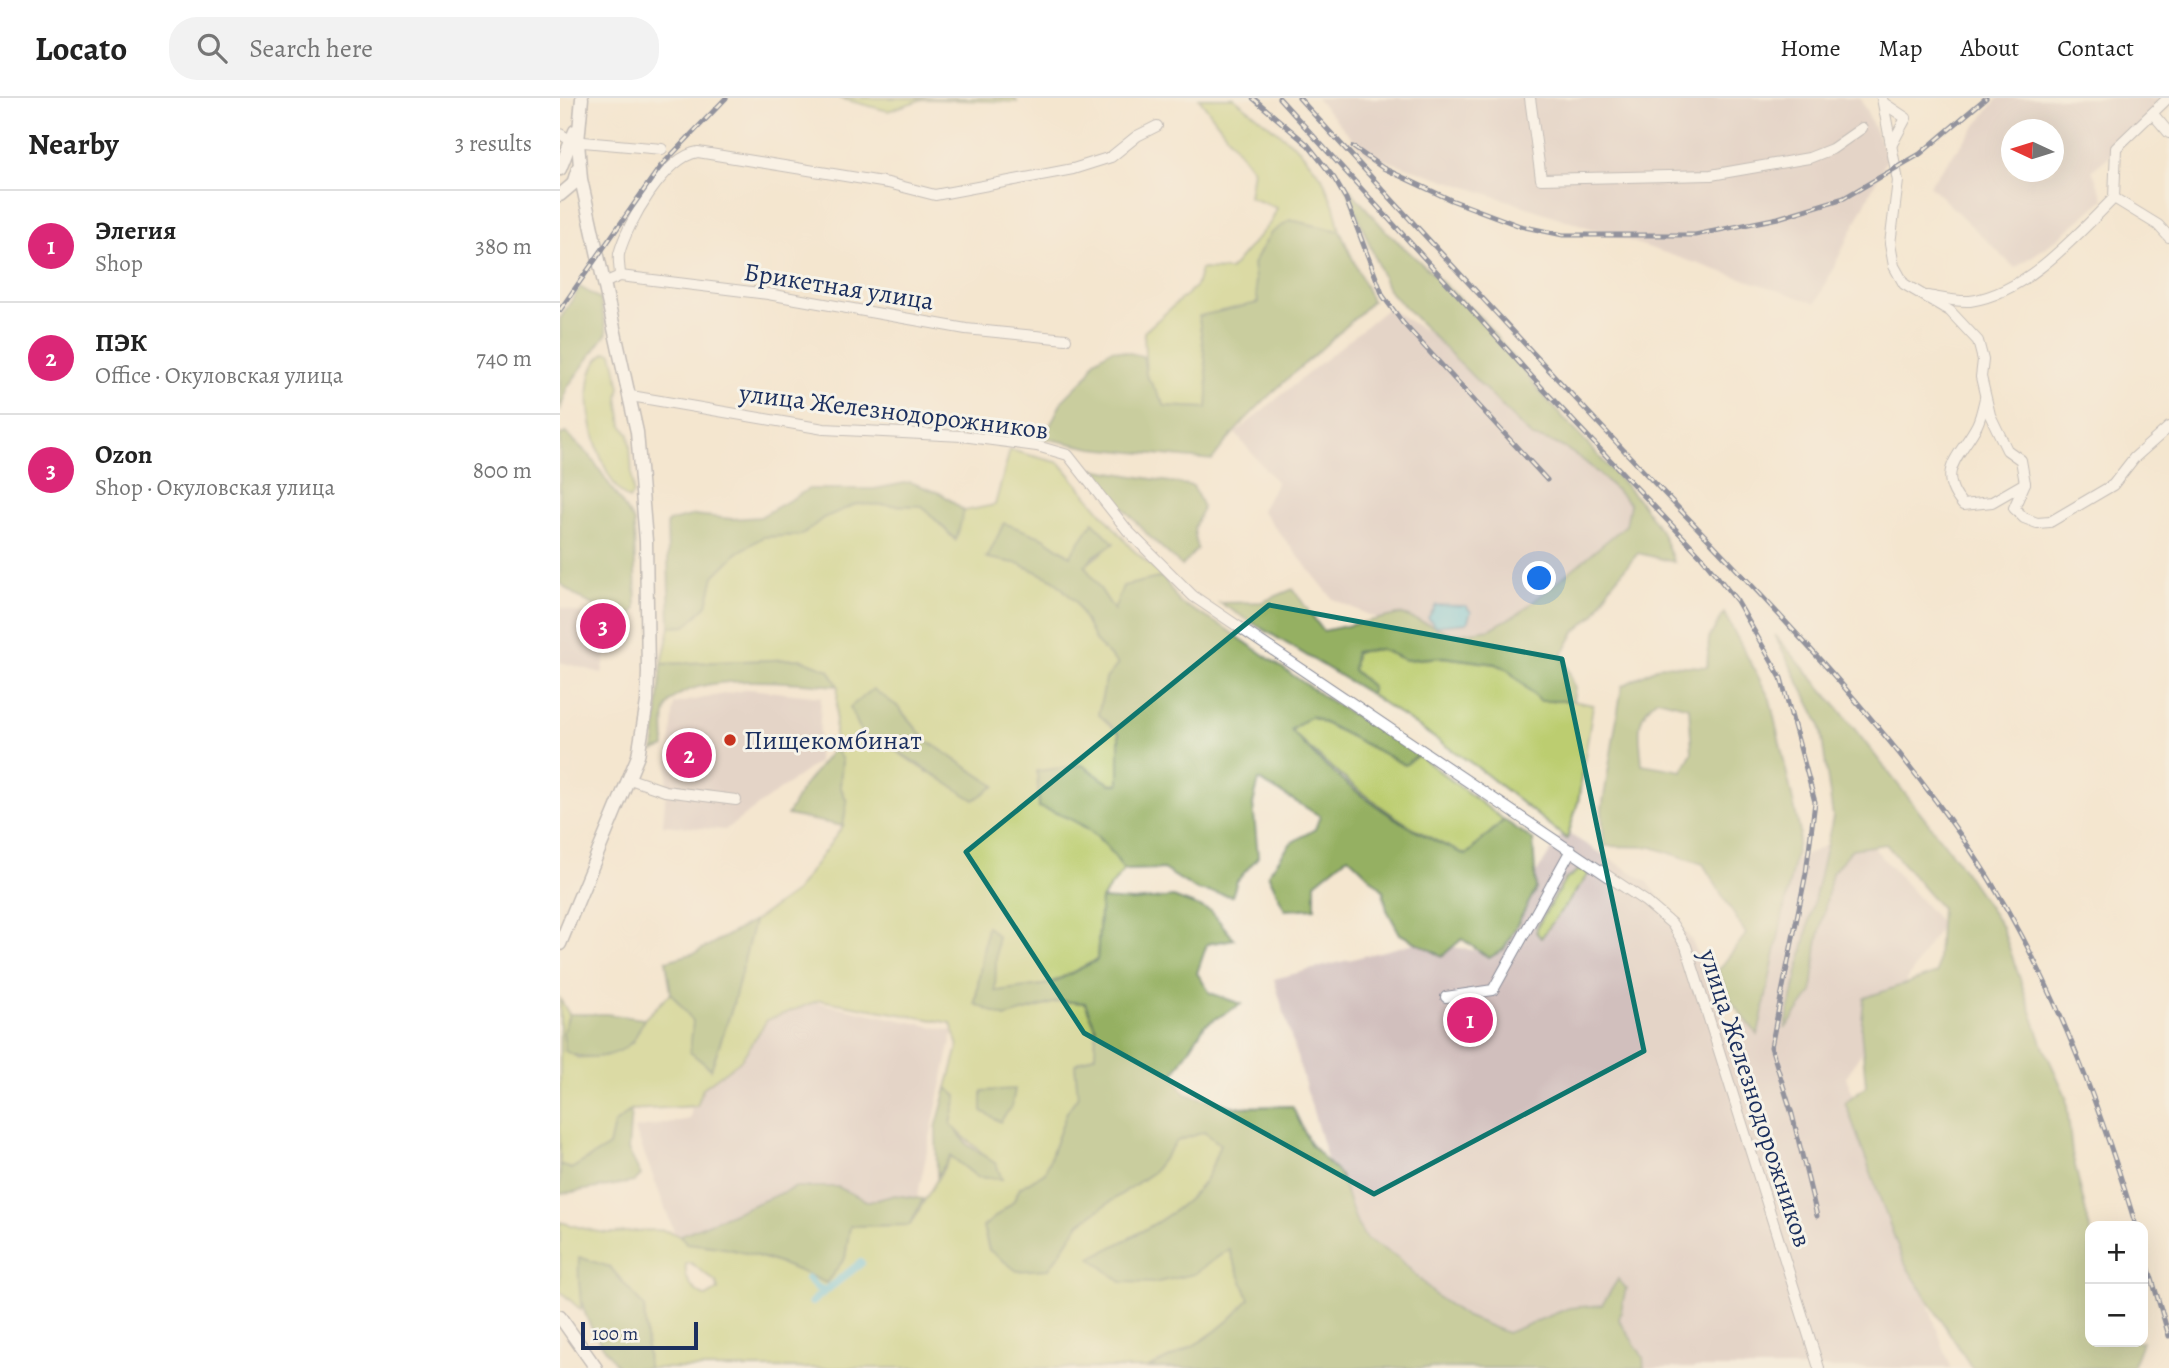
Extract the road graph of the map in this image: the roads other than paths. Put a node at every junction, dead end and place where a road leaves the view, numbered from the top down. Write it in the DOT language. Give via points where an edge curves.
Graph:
graph roads {
  1 [pos="582,98"];
  2 [pos="1530,98"];
  3 [pos="2168,98"];
  4 [pos="1884,101"];
  5 [pos="2153,114"];
  6 [pos="1157,126"];
  7 [pos="1862,128"];
  8 [pos="2169,133"];
  9 [pos="570,139"];
  10 [pos="1891,146"];
  11 [pos="662,149"];
  12 [pos="579,164"];
  13 [pos="560,169"];
  14 [pos="566,184"];
  15 [pos="585,195"];
  16 [pos="560,197"];
  17 [pos="2114,198"];
  18 [pos="589,212"];
  19 [pos="2164,225"];
  20 [pos="2169,237"];
  21 [pos="620,276"];
  22 [pos="606,282"];
  23 [pos="1919,295"];
  24 [pos="1066,339"];
  25 [pos="1987,394"];
  26 [pos="631,396"];
  27 [pos="2169,427"];
  28 [pos="2025,483"];
  29 [pos="1992,502"];
  30 [pos="2014,508"];
  31 [pos="630,779"];
  32 [pos="736,800"];
  33 [pos="1571,850"];
  34 [pos="560,944"];
  35 [pos="1446,998"];
  36 [pos="560,1317"];
  37 [pos="596,1368"];
  38 [pos="1819,1368"];
  1 -- 9 [label="main road" via="579,121"];
  2 -- 7 [label="street" via="1541,179 1710,175 1809,158"];
  3 -- 5 [label="street"];
  4 -- 10 [label="street"];
  4 -- 10 [label="street" via="1906,118"];
  5 -- 8 [label="street"];
  5 -- 17 [label="street" via="2116,148"];
  6 -- 21 [label="street" via="1111,157 1086,165 936,195 888,183 698,152 685,154 673,163 635,216 618,256"];
  9 -- 11 [label="street"];
  9 -- 12 [label="main road"];
  9 -- 13 [label="main road"];
  10 -- 23 [label="street" via="1898,181 1890,243 1894,266"];
  12 -- 14 [label="main road"];
  12 -- 15 [label="main road"];
  14 -- 15 [label="main road"];
  14 -- 16 [label="main road"];
  15 -- 18 [label="main road"];
  16 -- 18 [label="main road" via="576,198"];
  17 -- 19 [label="street"];
  17 -- 23 [label="street" via="2038,267 2001,293 1968,301"];
  18 -- 22 [label="main road"];
  19 -- 20 [label="street"];
  21 -- 22 [label="street"];
  21 -- 24 [label="street, Брикетная улица" via="768,294 966,329"];
  22 -- 26 [label="main road"];
  23 -- 25 [label="street" via="1950,312 1978,341"];
  25 -- 28 [label="street" via="1990,415 2007,450 2021,460"];
  25 -- 29 [label="street" via="1949,482 1963,505"];
  26 -- 31 [label="main road" via="641,468 648,672 643,731"];
  26 -- 33 [label="street, улица Железнодорожников" via="824,429 962,436 1068,455 1128,531 1193,596"];
  27 -- 30 [label="street" via="2134,458 2113,485 2050,522 2024,519"];
  28 -- 29 [label="street"];
  28 -- 30 [label="street"];
  29 -- 30 [label="street"];
  31 -- 32 [label="street" via="665,791"];
  31 -- 34 [label="main road"];
  33 -- 35 [label="street" via="1493,990"];
  33 -- 38 [label="street, улица Железнодорожников" via="1645,901 1672,924 1686,946"];
  36 -- 37 [label="main road"];
}
